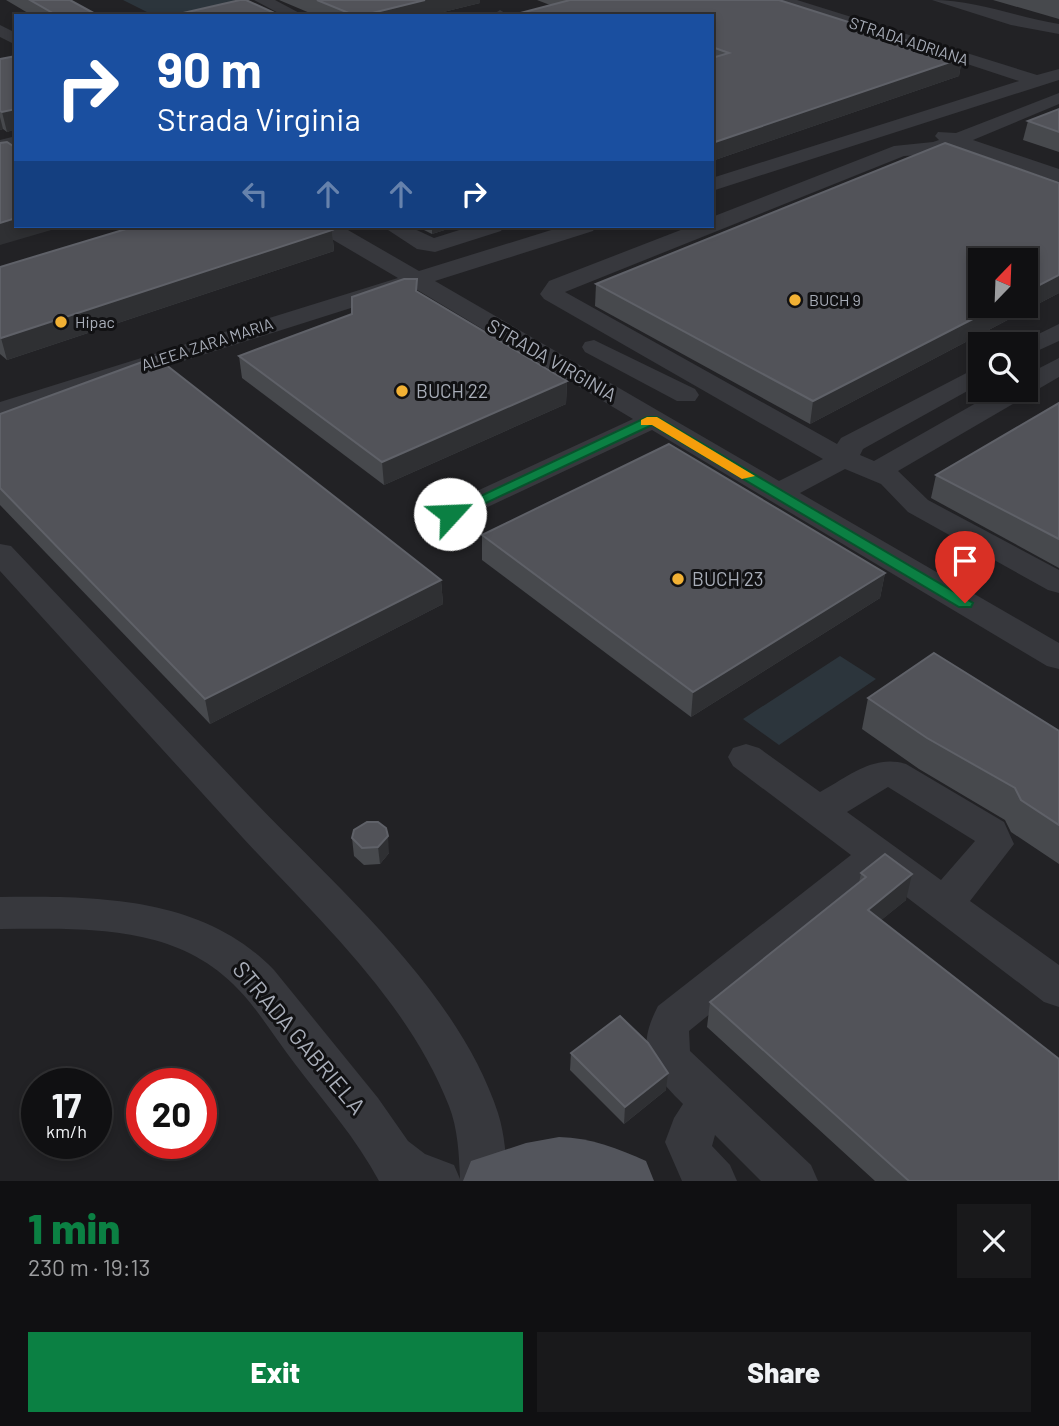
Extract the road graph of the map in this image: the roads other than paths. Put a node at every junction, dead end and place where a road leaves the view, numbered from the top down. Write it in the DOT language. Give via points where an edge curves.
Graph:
graph roads {
  1 [pos="262,0"];
  2 [pos="781,0"];
  3 [pos="940,0"];
  4 [pos="293,14"];
  5 [pos="1059,29"];
  6 [pos="1059,74"];
  7 [pos="1037,81"];
  8 [pos="1059,98"];
  9 [pos="908,122"];
  10 [pos="956,139"];
  11 [pos="1059,176"];
  12 [pos="714,184"];
  13 [pos="714,224"];
  14 [pos="339,228"];
  15 [pos="397,228"];
  16 [pos="487,228"];
  17 [pos="579,228"];
  18 [pos="703,228"];
  19 [pos="415,280"];
  20 [pos="1059,331"];
  21 [pos="1038,342"];
  22 [pos="594,347"];
  23 [pos="1059,366"];
  24 [pos="644,374"];
  25 [pos="1038,379"];
  26 [pos="968,381"];
  27 [pos="607,393"];
  28 [pos="695,401"];
  29 [pos="997,402"];
  30 [pos="0,411"];
  31 [pos="652,420"];
  32 [pos="844,458"];
  33 [pos="877,471"];
  34 [pos="777,493"];
  35 [pos="450,514"];
  36 [pos="0,553"];
  37 [pos="1059,583"];
  38 [pos="1059,658"];
  39 [pos="746,758"];
  40 [pos="819,811"];
  41 [pos="878,855"];
  42 [pos="944,904"];
  43 [pos="0,913"];
  44 [pos="1059,989"];
  45 [pos="714,1104"];
  46 [pos="398,1169"];
  47 [pos="437,1181"];
  48 [pos="484,1181"];
  49 [pos="492,1181"];
  50 [pos="625,1181"];
  51 [pos="713,1181"];
  52 [pos="794,1181"];
  1 -- 4 [label="street"];
  2 -- 7 [label="street, STRADA ADRIANA"];
  3 -- 5 [label="street"];
  6 -- 7 [label="street"];
  7 -- 9 [label="street"];
  8 -- 10 [label="street"];
  9 -- 10 [label="street"];
  9 -- 12 [label="street"];
  10 -- 11 [label="street"];
  10 -- 13 [label="street" via="936,148 901,150"];
  14 -- 19 [label="street, STRADA VIRGINIA"];
  15 -- 16 [label="street" via="435,245"];
  17 -- 19 [label="street"];
  18 -- 32 [label="street" via="556,286 552,294"];
  19 -- 27 [label="street, STRADA VIRGINIA"];
  19 -- 30 [label="street, ALEEA ZARA MARIA"];
  20 -- 21 [label="street"];
  22 -- 24 [label="street"];
  23 -- 25 [label="street"];
  24 -- 27 [label="street"];
  24 -- 28 [label="street"];
  26 -- 32 [label="street" via="851,444"];
  27 -- 31 [label="street, STRADA VIRGINIA"];
  29 -- 33 [label="street"];
  31 -- 34 [label="street, STRADA VIRGINIA"];
  31 -- 35 [label="street"];
  32 -- 33 [label="street"];
  32 -- 34 [label="street"];
  33 -- 37 [label="street" via="899,485 918,506"];
  34 -- 38 [label="street, STRADA VIRGINIA"];
  36 -- 48 [label="street" via="332,907 409,1001 450,1060 472,1105"];
  39 -- 40 [label="street"];
  40 -- 41 [label="street"];
  40 -- 42 [label="street" via="883,773 893,773 991,832 995,844"];
  41 -- 42 [label="street"];
  41 -- 45 [label="street" via="673,1019 665,1034 666,1050 674,1065"];
  42 -- 44 [label="street"];
  43 -- 46 [label="street, STRADA GABRIELA" via="138,919 177,928 213,944 242,966 371,1124"];
  45 -- 51 [label="street" via="691,1126 688,1138 690,1157"];
  45 -- 52 [label="street"];
  46 -- 47 [label="street"];
  49 -- 50 [label="main road" via="553,1163 582,1164"];
}
